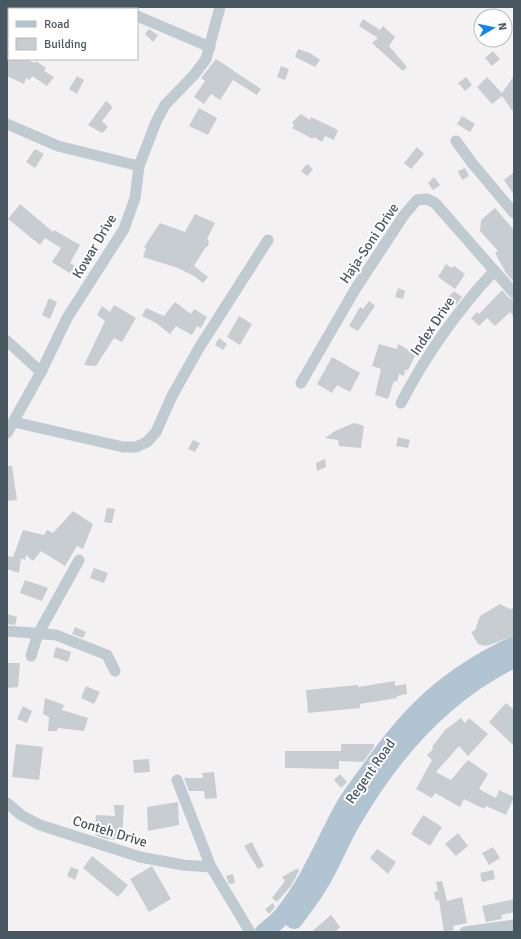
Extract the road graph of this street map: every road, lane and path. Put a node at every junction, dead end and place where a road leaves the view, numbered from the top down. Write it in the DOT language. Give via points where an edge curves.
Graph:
graph roads {
  1 [pos="220,7"];
  2 [pos="138,16"];
  3 [pos="210,47"];
  4 [pos="7,124"];
  5 [pos="456,141"];
  6 [pos="139,166"];
  7 [pos="514,213"];
  8 [pos="268,240"];
  9 [pos="494,271"];
  10 [pos="514,294"];
  11 [pos="7,341"];
  12 [pos="41,372"];
  13 [pos="301,383"];
  14 [pos="401,403"];
  15 [pos="14,422"];
  16 [pos="7,433"];
  17 [pos="79,560"];
  18 [pos="7,631"];
  19 [pos="38,634"];
  20 [pos="514,645"];
  21 [pos="31,656"];
  22 [pos="514,659"];
  23 [pos="115,671"];
  24 [pos="177,780"];
  25 [pos="7,803"];
  26 [pos="211,867"];
  27 [pos="514,925"];
  28 [pos="250,932"];
  29 [pos="264,932"];
  30 [pos="282,932"];
  31 [pos="465,932"];
  1 -- 3 [label="street, Kowar Drive"];
  2 -- 3 [label="street"];
  3 -- 6 [label="street, Kowar Drive" via="206,60 165,105"];
  4 -- 6 [label="street" via="58,146"];
  5 -- 7 [label="street"];
  6 -- 12 [label="street, Kowar Drive" via="135,198 124,229 67,318"];
  8 -- 15 [label="street" via="199,348 172,396 156,432 147,442 136,447 123,447"];
  9 -- 10 [label="street, Haja-Soni Drive"];
  9 -- 13 [label="street, Haja-Soni Drive" via="436,203 427,199 417,200 404,215 356,288"];
  9 -- 14 [label="street, Index Drive" via="447,328"];
  11 -- 12 [label="street"];
  12 -- 15 [label="street, Kowar Drive"];
  15 -- 16 [label="street, Kowar Drive"];
  17 -- 19 [label="street"];
  18 -- 19 [label="street"];
  19 -- 21 [label="street"];
  19 -- 23 [label="street" via="56,635 107,655"];
  20 -- 29 [label="main road, Regent Road" via="467,670 402,726 344,808 307,879 282,917"];
  22 -- 30 [label="main road, Regent Road" via="490,671 458,693 412,735 355,815 319,885 292,923"];
  24 -- 26 [label="street"];
  25 -- 26 [label="street, Conteh Drive" via="40,826 140,857"];
  26 -- 28 [label="street"];
  27 -- 31 [label="street"];
}
